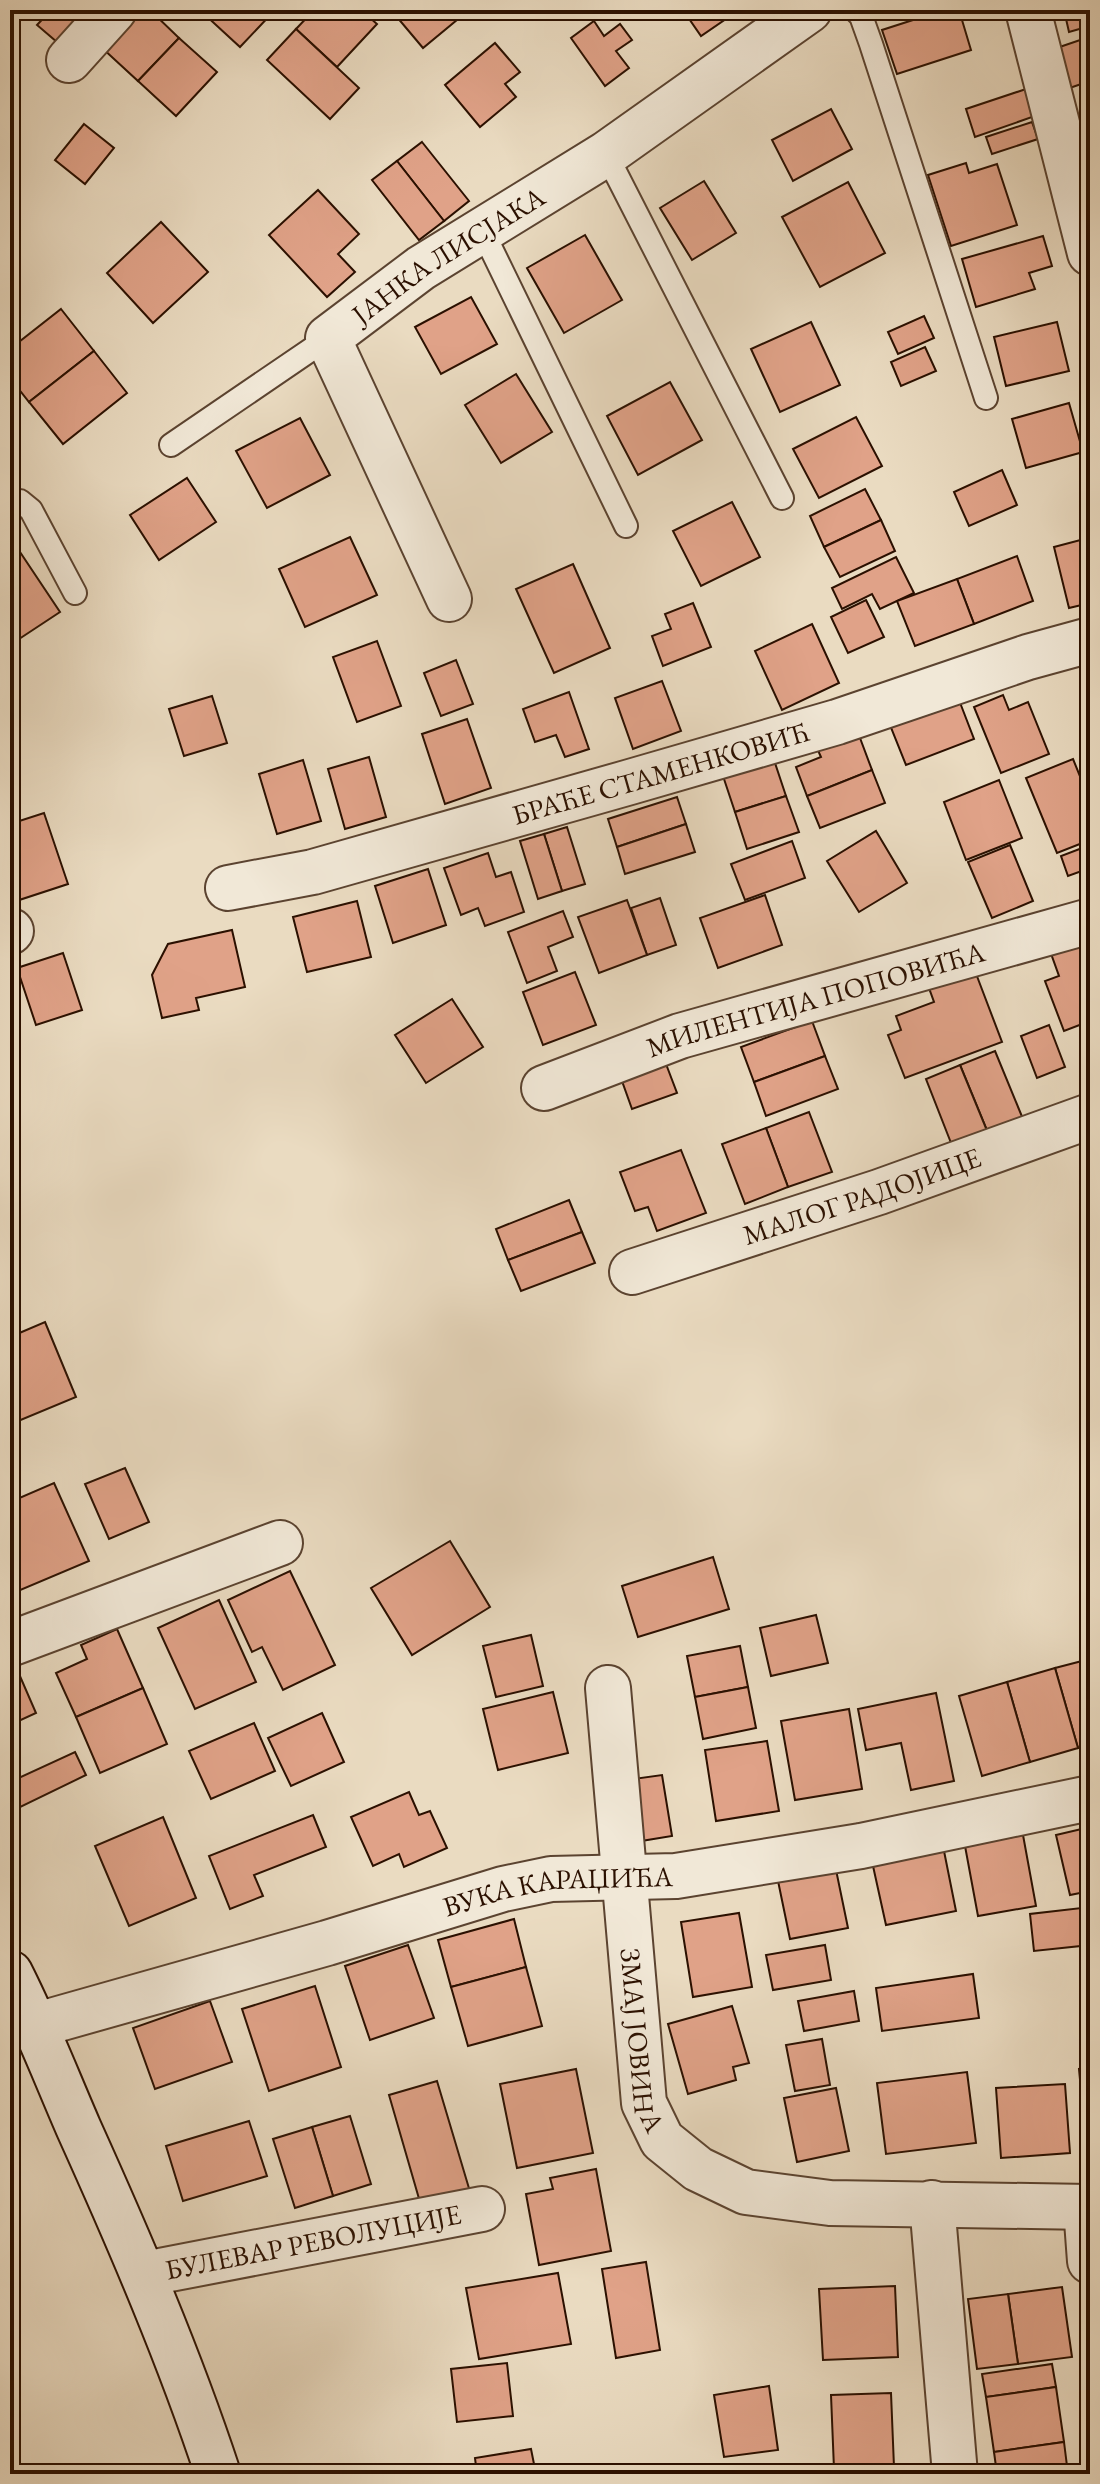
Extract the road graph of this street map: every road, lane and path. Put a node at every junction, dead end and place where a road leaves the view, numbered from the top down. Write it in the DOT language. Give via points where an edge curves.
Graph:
graph roads {
  1 [pos="114,10"];
  2 [pos="809,10"];
  3 [pos="855,10"];
  4 [pos="1028,10"];
  5 [pos="69,60"];
  6 [pos="606,154"];
  7 [pos="482,230"];
  8 [pos="1090,253"];
  9 [pos="328,338"];
  10 [pos="986,398"];
  11 [pos="171,445"];
  12 [pos="782,498"];
  13 [pos="10,501"];
  14 [pos="626,526"];
  15 [pos="75,593"];
  16 [pos="449,599"];
  17 [pos="1090,640"];
  18 [pos="228,888"];
  19 [pos="1090,921"];
  20 [pos="544,1088"];
  21 [pos="1090,1116"];
  22 [pos="632,1272"];
  23 [pos="280,1543"];
  24 [pos="10,1644"];
  25 [pos="608,1688"];
  26 [pos="1090,1798"];
  27 [pos="623,1879"];
  28 [pos="10,1973"];
  29 [pos="37,2025"];
  30 [pos="932,2203"];
  31 [pos="1088,2207"];
  32 [pos="482,2209"];
  33 [pos="1090,2261"];
  34 [pos="144,2274"];
  35 [pos="218,2474"];
  36 [pos="955,2474"];
  1 -- 5 [label="street"];
  2 -- 6 [label="street, ЈАНКА ЛИСЈАКА"];
  3 -- 10 [label="lane" via="871,44"];
  4 -- 8 [label="street"];
  6 -- 7 [label="street, ЈАНКА ЛИСЈАКА"];
  6 -- 12 [label="lane"];
  7 -- 9 [label="street, ЈАНКА ЛИСЈАКА"];
  7 -- 14 [label="lane"];
  9 -- 11 [label="lane"];
  9 -- 16 [label="street, ЈАНКА ЛИСЈАКА"];
  13 -- 15 [label="lane" via="31,510"];
  17 -- 18 [label="street, БРАЋЕ СТАМЕНКОВИЋ" via="630,782 313,872"];
  19 -- 20 [label="street, МИЛЕНТИЈА ПОПОВИЋА" via="680,1036"];
  21 -- 22 [label="street, МАЛОГ РАДОЈИЦЕ"];
  23 -- 24 [label="street"];
  25 -- 27 [label="street, ЗМАЈ ЈОВИНА"];
  26 -- 27 [label="street, ВУКА КАРАЏИЋА" via="861,1846 676,1876"];
  27 -- 29 [label="street, ВУКА КАРАЏИЋА" via="551,1879 503,1889"];
  27 -- 30 [label="street, ЗМАЈ ЈОВИНА" via="644,2103 662,2140 698,2169 746,2192 830,2203"];
  28 -- 29 [label="street, БУЛЕВАР РЕВОЛУЦИЈЕ"];
  29 -- 34 [label="street, БУЛЕВАР РЕВОЛУЦИЈЕ"];
  30 -- 31 [label="street, ЗМАЈ ЈОВИНА"];
  30 -- 36 [label="street"];
  31 -- 33 [label="street"];
  32 -- 34 [label="street, БУЛЕВАР РЕВОЛУЦИЈЕ"];
  34 -- 35 [label="street, БУЛЕВАР РЕВОЛУЦИЈЕ"];
}
